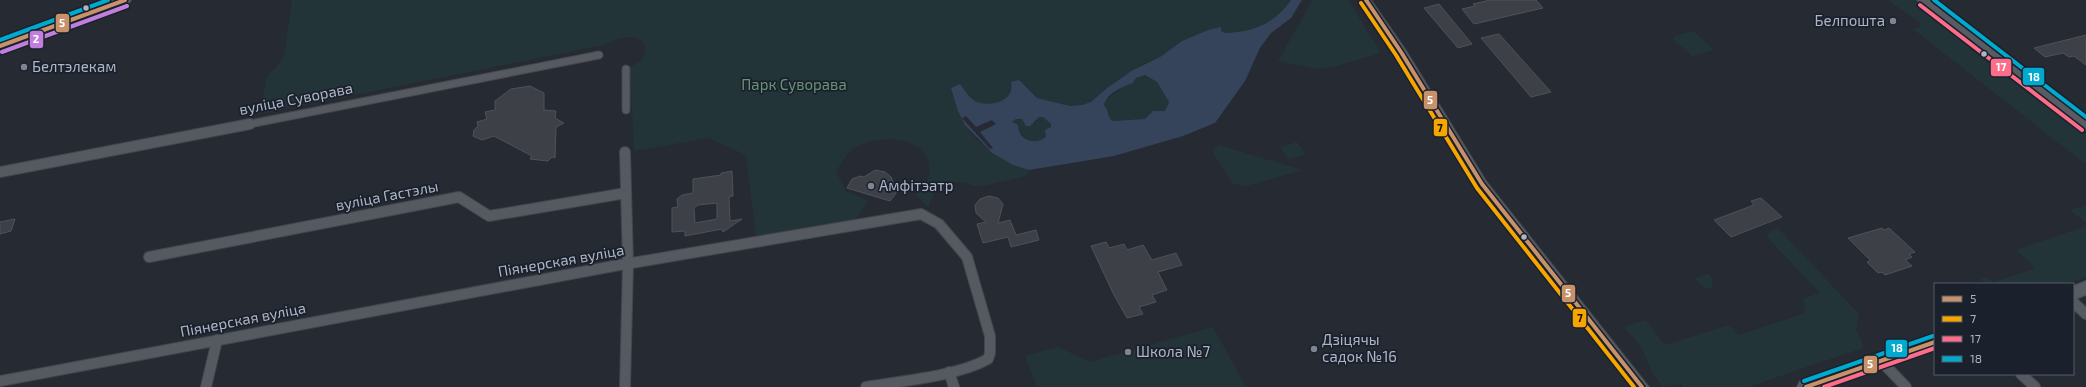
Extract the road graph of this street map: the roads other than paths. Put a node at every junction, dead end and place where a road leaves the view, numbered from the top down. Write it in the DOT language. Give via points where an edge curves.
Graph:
graph roads {
  1 [pos="126,0"];
  2 [pos="1366,0"];
  3 [pos="1924,0"];
  4 [pos="0,46"];
  5 [pos="599,55"];
  6 [pos="626,69"];
  7 [pos="626,110"];
  8 [pos="250,124"];
  9 [pos="2086,125"];
  10 [pos="624,152"];
  11 [pos="0,172"];
  12 [pos="626,193"];
  13 [pos="150,257"];
  14 [pos="628,264"];
  15 [pos="2086,288"];
  16 [pos="2074,293"];
  17 [pos="2074,303"];
  18 [pos="2086,314"];
  19 [pos="217,340"];
  20 [pos="1934,342"];
  21 [pos="1881,361"];
  22 [pos="949,372"];
  23 [pos="2022,375"];
  24 [pos="0,381"];
  25 [pos="206,387"];
  26 [pos="626,387"];
  27 [pos="866,387"];
  28 [pos="954,387"];
  29 [pos="1642,387"];
  30 [pos="1806,387"];
  31 [pos="1906,387"];
  32 [pos="2035,387"];
  1 -- 4 [label="main road"];
  2 -- 29 [label="street" via="1482,184"];
  3 -- 9 [label="main road"];
  5 -- 8 [label="street, вуліца Суворава"];
  6 -- 7 [label="street"];
  8 -- 11 [label="street, вуліца Суворава"];
  10 -- 12 [label="street"];
  12 -- 13 [label="street, вуліца Гастэлы" via="489,216 459,197"];
  12 -- 14 [label="street"];
  14 -- 19 [label="street, Піянерская вуліца"];
  14 -- 22 [label="street, Піянерская вуліца" via="921,214 939,224 967,257 990,336 988,359 981,364"];
  14 -- 26 [label="street"];
  15 -- 16 [label="main road"];
  17 -- 18 [label="street"];
  19 -- 24 [label="street, Піянерская вуліца"];
  19 -- 25 [label="street"];
  20 -- 21 [label="main road"];
  21 -- 30 [label="main road"];
  21 -- 31 [label="street"];
  22 -- 27 [label="street"];
  22 -- 28 [label="street"];
  23 -- 32 [label="street"];
}
